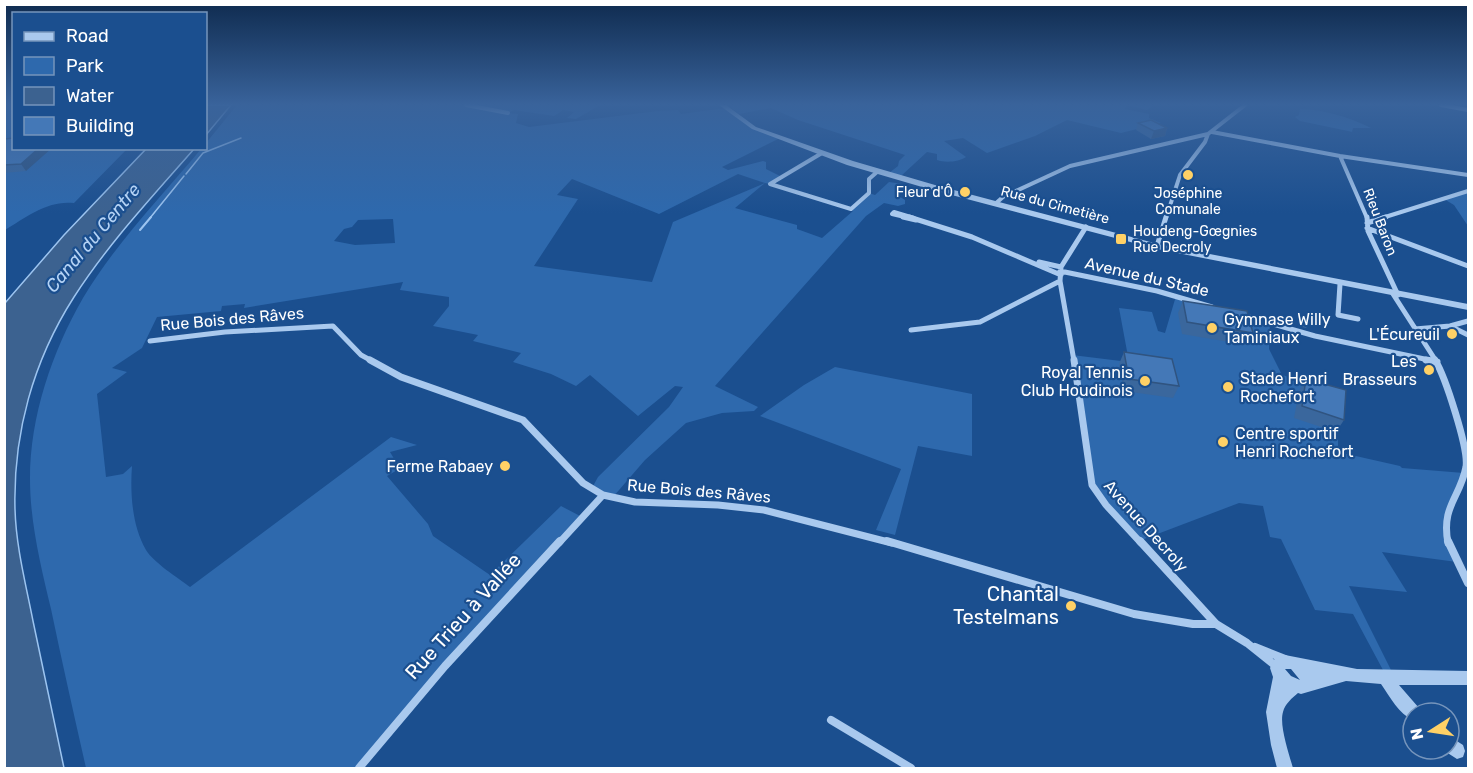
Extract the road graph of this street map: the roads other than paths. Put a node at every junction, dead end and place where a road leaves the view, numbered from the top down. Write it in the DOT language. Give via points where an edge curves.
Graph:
graph roads {
  1 [pos="790,141"];
  2 [pos="1176,141"];
  3 [pos="1206,141"];
  4 [pos="1256,141"];
  5 [pos="822,153"];
  6 [pos="1340,156"];
  7 [pos="876,171"];
  8 [pos="1468,175"];
  9 [pos="1468,191"];
  10 [pos="995,204"];
  11 [pos="893,213"];
  12 [pos="1367,225"];
  13 [pos="1086,227"];
  14 [pos="1157,246"];
  15 [pos="1468,266"];
  16 [pos="1060,274"];
  17 [pos="1340,284"];
  18 [pos="1396,295"];
  19 [pos="1468,307"];
  20 [pos="1218,308"];
  21 [pos="1239,314"];
  22 [pos="1358,319"];
  23 [pos="1468,321"];
  24 [pos="1450,326"];
  25 [pos="1414,329"];
  26 [pos="911,330"];
  27 [pos="1468,335"];
  28 [pos="150,341"];
  29 [pos="1437,363"];
  30 [pos="603,495"];
  31 [pos="1468,583"];
  32 [pos="1216,624"];
  33 [pos="1246,643"];
  34 [pos="1286,668"];
  35 [pos="1352,675"];
  36 [pos="1385,677"];
  37 [pos="1468,678"];
  38 [pos="1300,686"];
  39 [pos="1402,701"];
  40 [pos="1274,712"];
  41 [pos="831,720"];
  42 [pos="359,768"];
  43 [pos="911,768"];
  44 [pos="1285,768"];
  1 -- 5 [label="street, Rue du Cimetière"];
  2 -- 10 [label="street" via="1070,166"];
  3 -- 14 [label="street" via="1180,175"];
  4 -- 6 [label="street"];
  5 -- 7 [label="street, Rue du Cimetière"];
  5 -- 7 [label="street" via="770,184 851,209 869,193 868,179"];
  6 -- 8 [label="street"];
  6 -- 12 [label="street, Rieu Baron" via="1367,216"];
  7 -- 10 [label="street, Rue du Cimetière"];
  9 -- 12 [label="street"];
  10 -- 13 [label="street, Rue du Cimetière"];
  11 -- 16 [label="street, Avenue du Stade" via="963,233"];
  12 -- 15 [label="street"];
  12 -- 18 [label="street, Rieu Baron"];
  13 -- 14 [label="street, Rue du Cimetière"];
  13 -- 16 [label="street"];
  14 -- 17 [label="street, Rue du Cimetière"];
  16 -- 20 [label="street, Avenue du Stade" via="1157,291"];
  16 -- 26 [label="street" via="980,322"];
  16 -- 32 [label="street, Avenue Decroly" via="1092,485"];
  17 -- 18 [label="street, Rue du Cimetière"];
  17 -- 22 [label="street" via="1338,315"];
  18 -- 19 [label="street, Rue du Cimetière"];
  18 -- 25 [label="street, Rieu Baron"];
  21 -- 29 [label="street"];
  23 -- 24 [label="street"];
  24 -- 25 [label="street"];
  24 -- 27 [label="street"];
  25 -- 29 [label="street, Rieu Baron"];
  28 -- 30 [label="street, Rue Bois des Râves" via="333,326 361,356 401,377 523,420 583,483"];
  29 -- 31 [label="street, Rieu Baron" via="1459,425 1466,466 1445,528 1449,548"];
  30 -- 32 [label="street, Rue Bois des Râves" via="635,502 764,510 924,551 1134,614"];
  30 -- 42 [label="street, Rue Trieu à Vallée" via="438,674"];
  32 -- 33 [label="street, Avenue Decroly"];
  33 -- 34 [label="street"];
  33 -- 34 [label="street"];
  34 -- 35 [label="street"];
  34 -- 38 [label="street"];
  34 -- 40 [label="street" via="1274,697"];
  35 -- 36 [label="street"];
  35 -- 38 [label="street"];
  36 -- 37 [label="street"];
  36 -- 39 [label="street"];
  38 -- 40 [label="street" via="1284,696"];
  40 -- 44 [label="street" via="1275,733"];
  41 -- 43 [label="street"];
}
